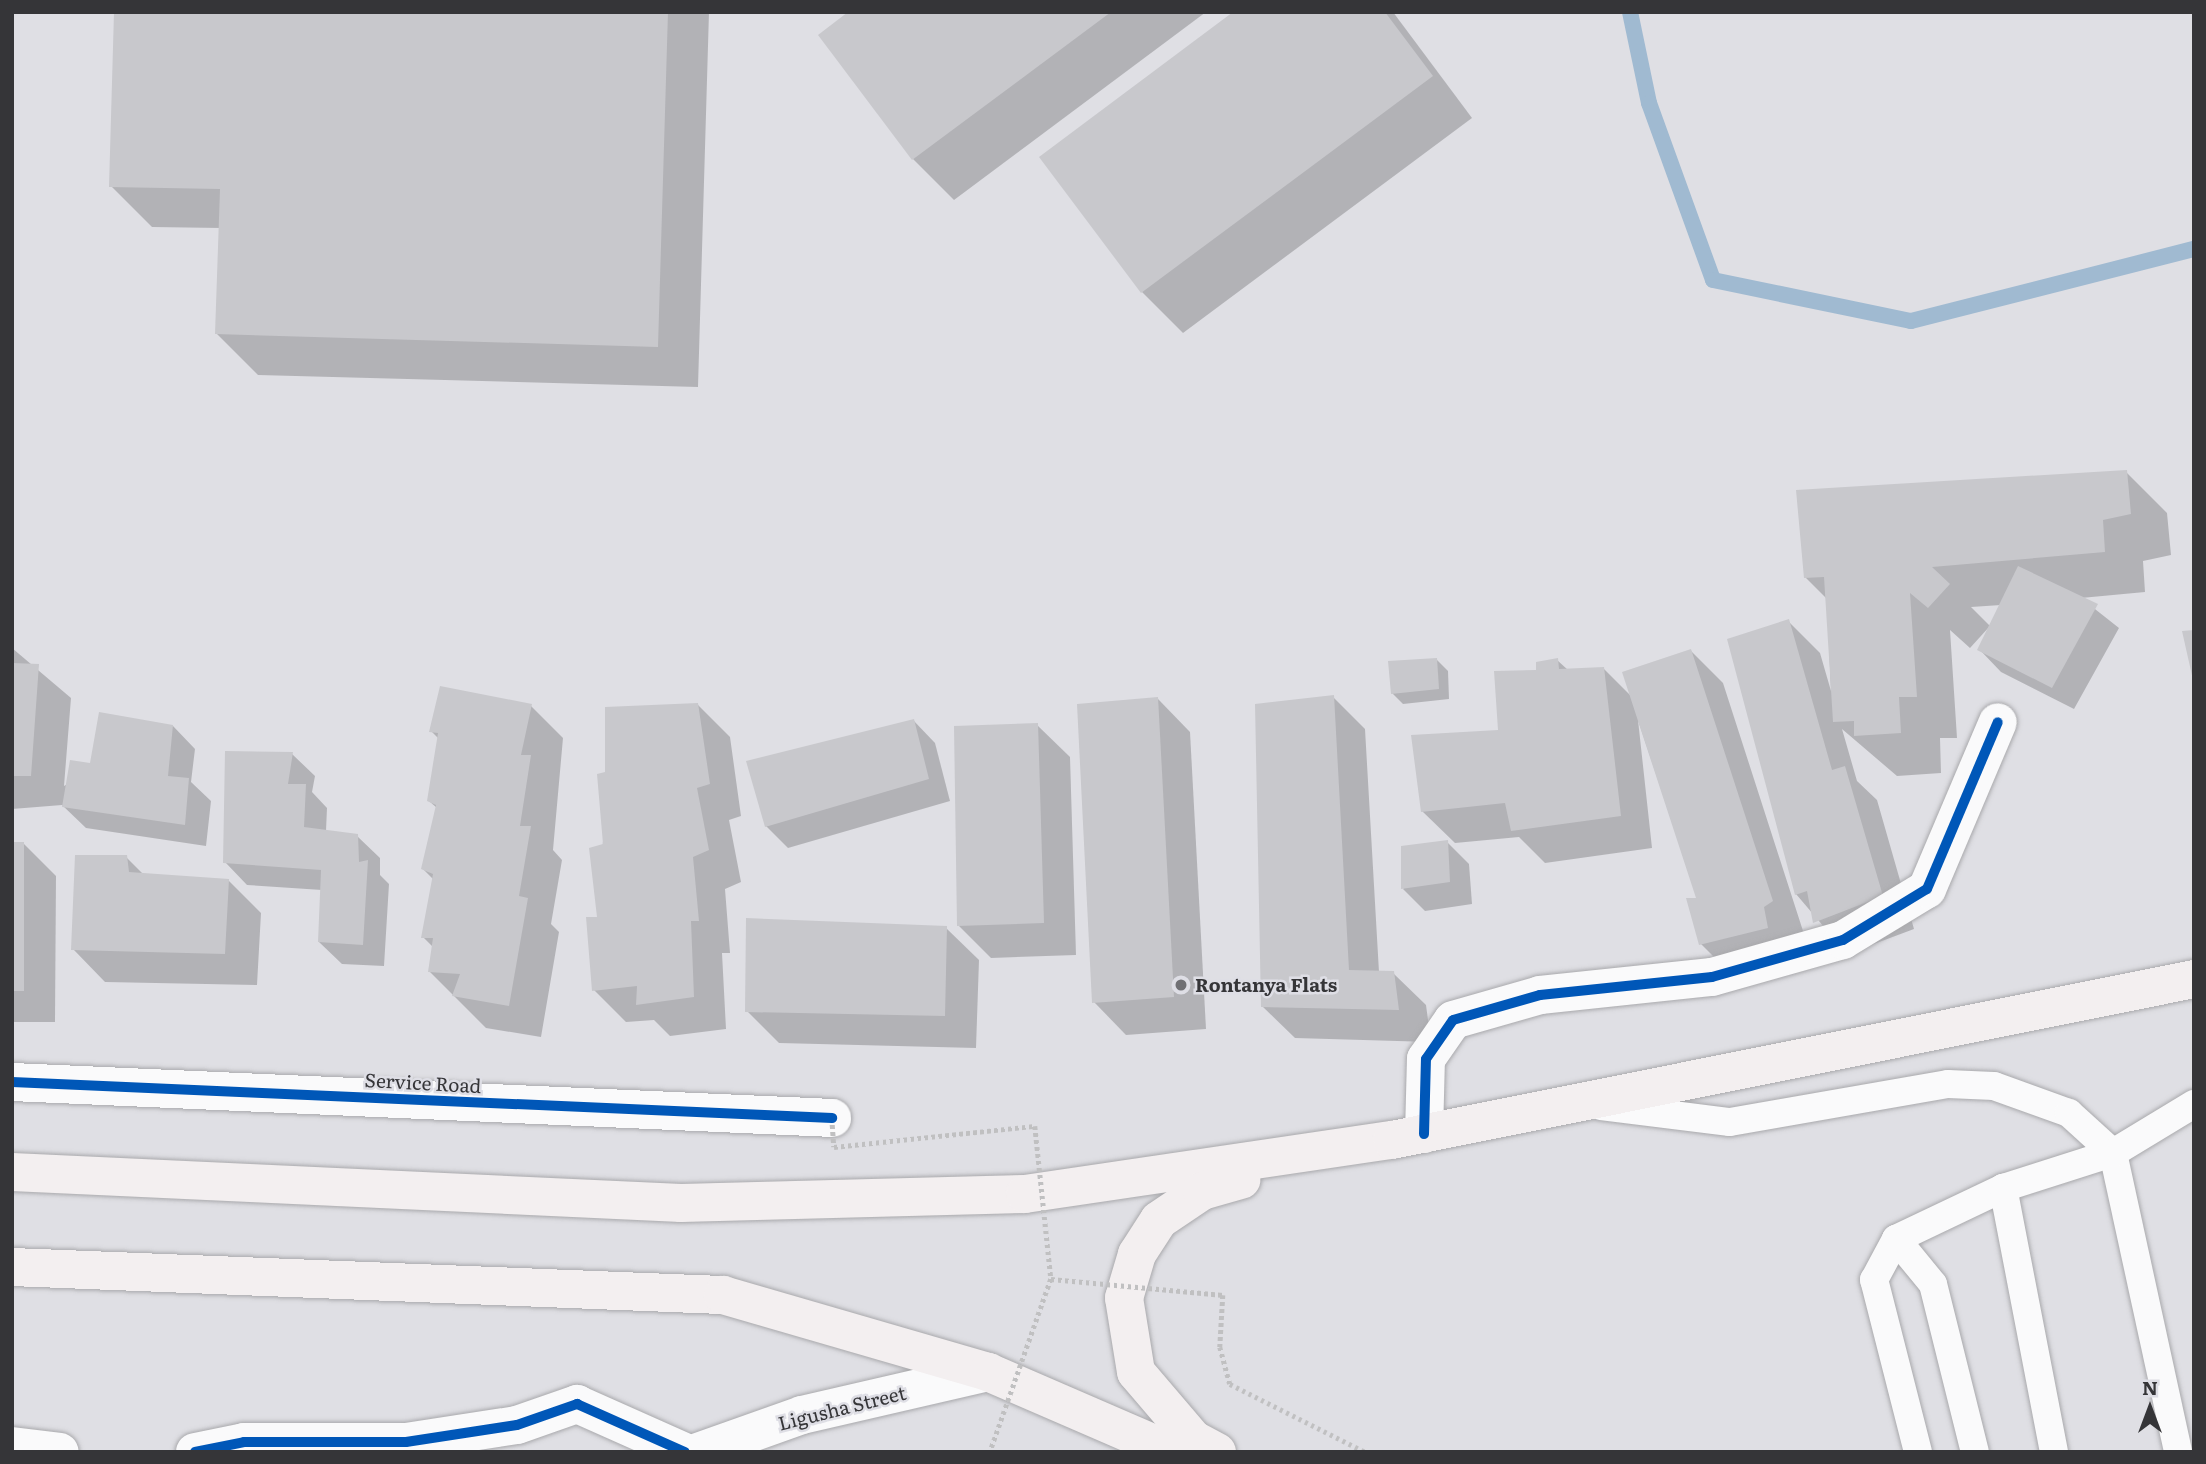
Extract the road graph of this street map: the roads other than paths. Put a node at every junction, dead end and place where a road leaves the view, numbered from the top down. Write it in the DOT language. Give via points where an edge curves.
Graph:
graph roads {
  1 [pos="1998,722"];
  2 [pos="2194,979"];
  3 [pos="12,1082"];
  4 [pos="1584,1103"];
  5 [pos="2194,1104"];
  6 [pos="832,1118"];
  7 [pos="1408,1137"];
  8 [pos="2113,1153"];
  9 [pos="12,1172"];
  10 [pos="2003,1188"];
  11 [pos="1895,1239"];
  12 [pos="12,1267"];
  13 [pos="988,1372"];
  14 [pos="12,1446"];
  15 [pos="60,1452"];
  16 [pos="195,1452"];
  17 [pos="685,1452"];
  18 [pos="698,1452"];
  19 [pos="1173,1452"];
  20 [pos="1217,1452"];
  21 [pos="1918,1452"];
  22 [pos="1975,1452"];
  23 [pos="2054,1452"];
  24 [pos="2178,1452"];
  1 -- 7 [label="street" via="1927,889 1843,940 1712,976 1541,995 1453,1020 1426,1059"];
  2 -- 4 [label="main road"];
  3 -- 6 [label="street, Service Road"];
  4 -- 7 [label="main road"];
  4 -- 8 [label="lane" via="1730,1122 1948,1084 1994,1086 2069,1113"];
  5 -- 8 [label="lane"];
  7 -- 9 [label="main road" via="1025,1194 681,1203"];
  7 -- 20 [label="main road" via="1202,1191 1159,1220 1137,1254 1124,1298 1136,1372 1194,1440"];
  8 -- 10 [label="lane"];
  8 -- 24 [label="lane"];
  10 -- 11 [label="lane"];
  10 -- 23 [label="lane"];
  11 -- 21 [label="lane" via="1874,1280"];
  11 -- 22 [label="lane" via="1933,1284"];
  12 -- 13 [label="main road" via="723,1295"];
  13 -- 18 [label="street, Ligusha Street" via="802,1415"];
  13 -- 19 [label="main road"];
  14 -- 15 [label="street"];
  16 -- 17 [label="street" via="244,1443 406,1442 517,1425 577,1404"];
}
